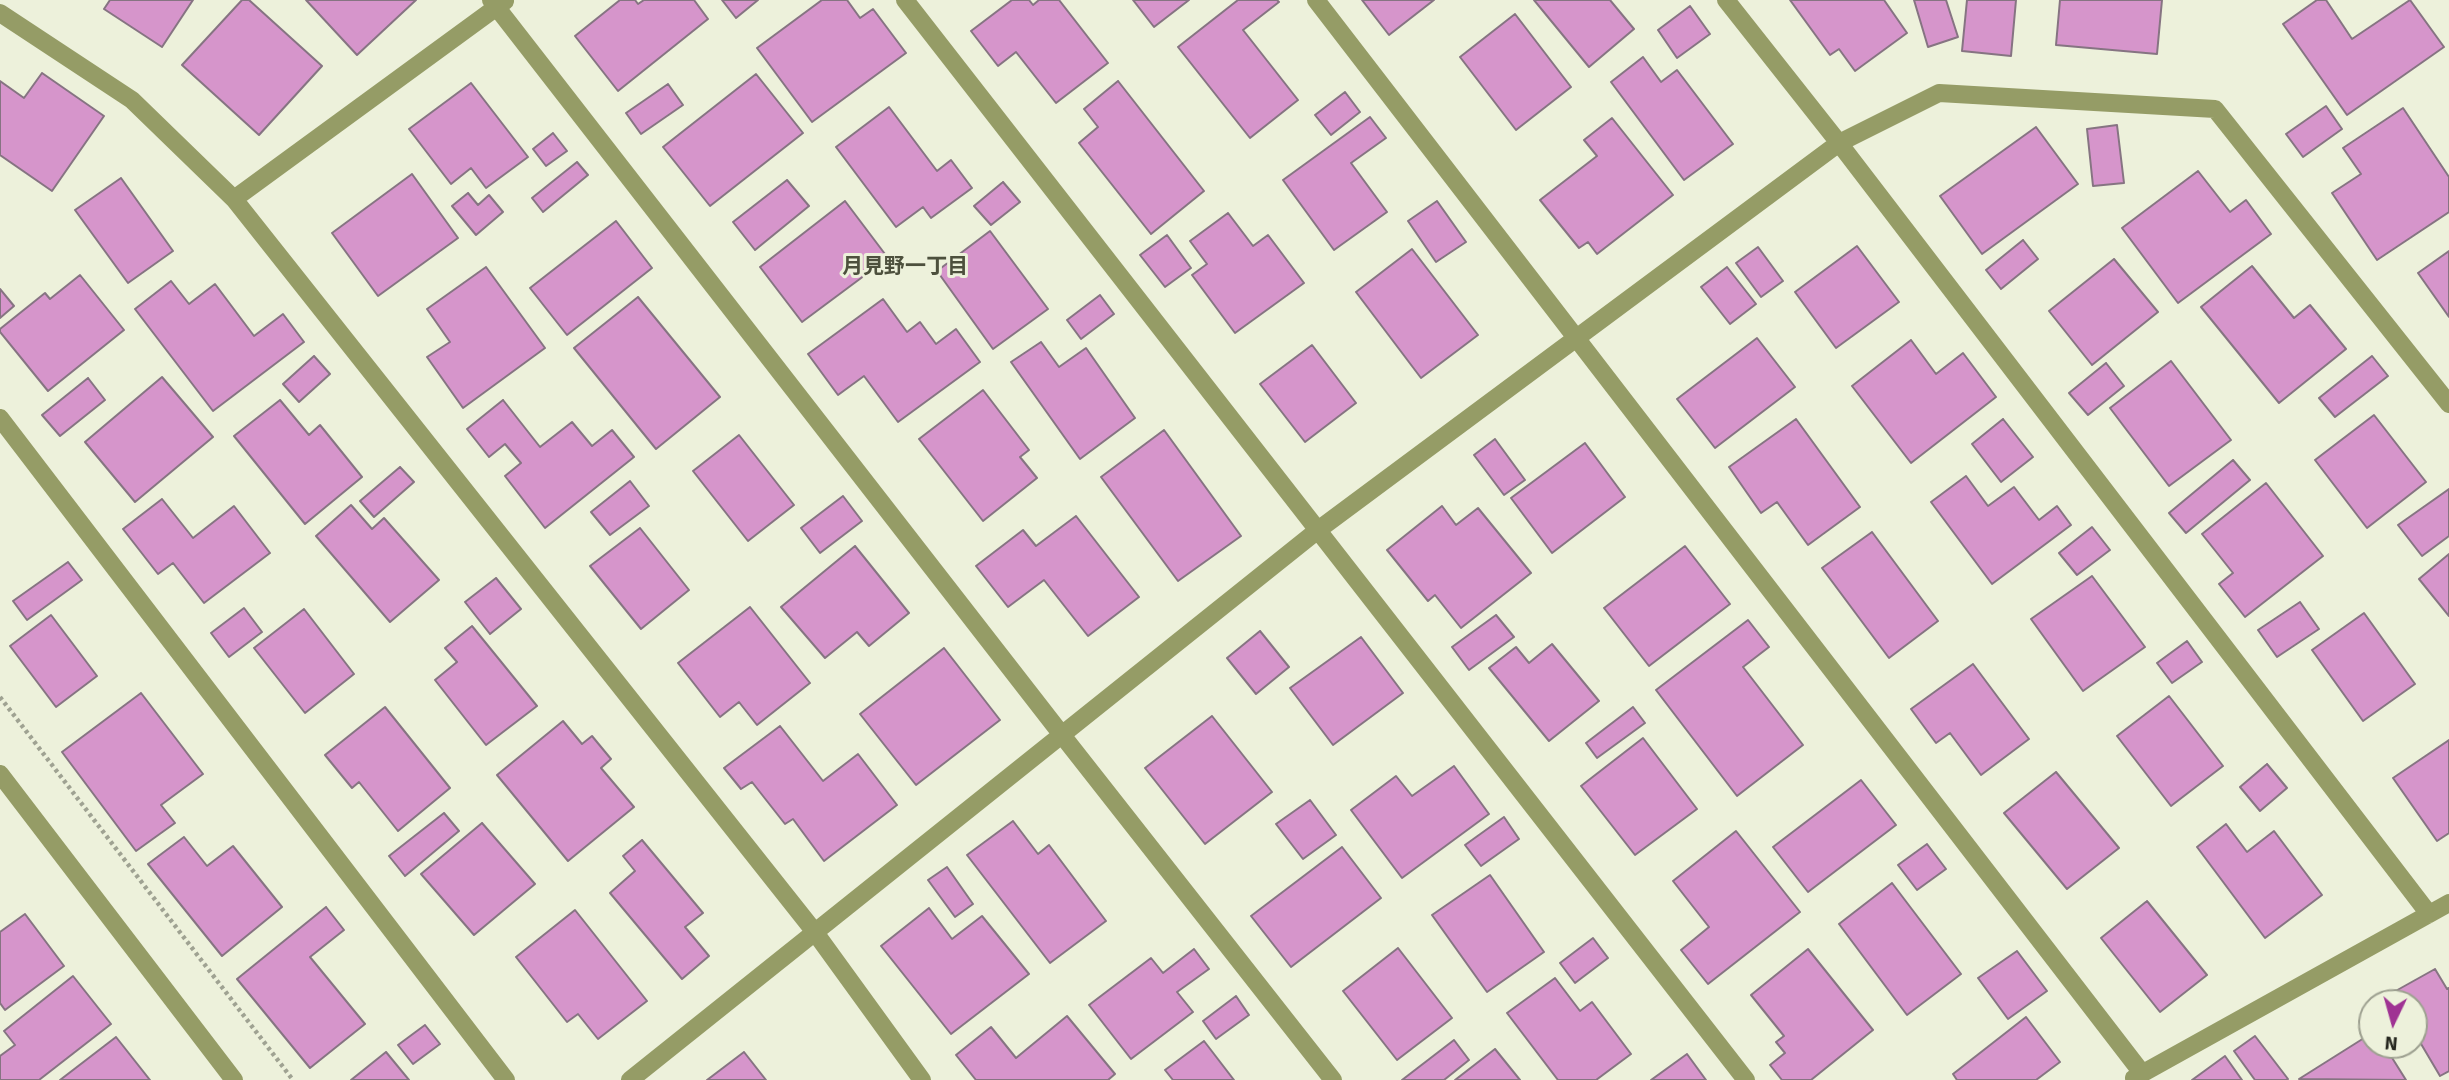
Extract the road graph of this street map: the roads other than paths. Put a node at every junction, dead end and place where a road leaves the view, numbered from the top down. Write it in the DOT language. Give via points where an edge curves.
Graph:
graph roads {
  1 [pos="905,0"];
  2 [pos="1316,0"];
  3 [pos="1726,0"];
  4 [pos="498,2"];
  5 [pos="0,13"];
  6 [pos="1839,143"];
  7 [pos="234,199"];
  8 [pos="1577,340"];
  9 [pos="2449,404"];
  10 [pos="0,418"];
  11 [pos="1318,530"];
  12 [pos="1062,735"];
  13 [pos="0,774"];
  14 [pos="2449,903"];
  15 [pos="2430,914"];
  16 [pos="814,931"];
  17 [pos="2137,1076"];
  18 [pos="234,1080"];
  19 [pos="506,1080"];
  20 [pos="629,1080"];
  21 [pos="922,1080"];
  22 [pos="1334,1080"];
  23 [pos="1746,1080"];
  1 -- 11 [label="street"];
  2 -- 8 [label="street"];
  3 -- 6 [label="street"];
  4 -- 7 [label="street"];
  4 -- 12 [label="street"];
  5 -- 7 [label="street" via="131,100"];
  6 -- 8 [label="street"];
  6 -- 9 [label="street" via="1939,93 2215,109"];
  6 -- 15 [label="street"];
  7 -- 16 [label="street"];
  8 -- 11 [label="street"];
  8 -- 17 [label="street"];
  10 -- 19 [label="street"];
  11 -- 12 [label="street"];
  11 -- 23 [label="street"];
  12 -- 16 [label="street"];
  12 -- 22 [label="street"];
  13 -- 18 [label="street"];
  14 -- 15 [label="street"];
  15 -- 17 [label="street"];
  16 -- 20 [label="street"];
  16 -- 21 [label="street"];
}
